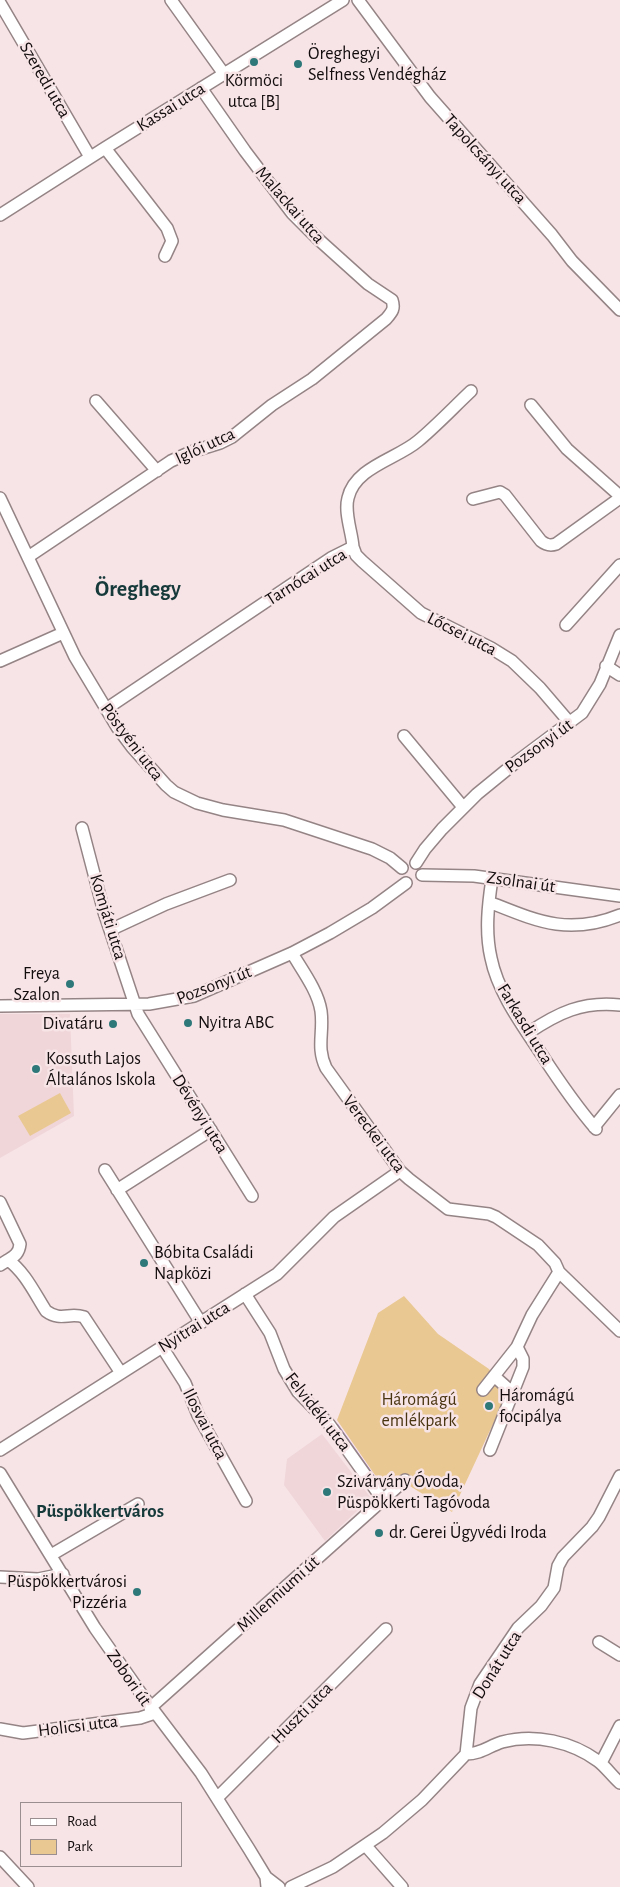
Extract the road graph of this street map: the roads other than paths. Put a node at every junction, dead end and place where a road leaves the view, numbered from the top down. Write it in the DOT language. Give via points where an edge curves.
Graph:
graph roads {
  1 [pos="171,0"];
  2 [pos="358,0"];
  3 [pos="339,1"];
  4 [pos="0,3"];
  5 [pos="224,74"];
  6 [pos="201,88"];
  7 [pos="105,148"];
  8 [pos="90,157"];
  9 [pos="0,216"];
  10 [pos="165,256"];
  11 [pos="394,306"];
  12 [pos="620,310"];
  13 [pos="471,391"];
  14 [pos="96,401"];
  15 [pos="531,405"];
  16 [pos="157,471"];
  17 [pos="620,497"];
  18 [pos="0,498"];
  19 [pos="473,499"];
  20 [pos="353,547"];
  21 [pos="28,557"];
  22 [pos="620,565"];
  23 [pos="566,626"];
  24 [pos="62,633"];
  25 [pos="620,635"];
  26 [pos="0,661"];
  27 [pos="606,666"];
  28 [pos="620,675"];
  29 [pos="106,709"];
  30 [pos="570,723"];
  31 [pos="404,736"];
  32 [pos="463,806"];
  33 [pos="82,828"];
  34 [pos="416,863"];
  35 [pos="402,868"];
  36 [pos="422,874"];
  37 [pos="492,879"];
  38 [pos="230,880"];
  39 [pos="406,883"];
  40 [pos="620,896"];
  41 [pos="489,902"];
  42 [pos="620,915"];
  43 [pos="110,930"];
  44 [pos="292,953"];
  45 [pos="135,1005"];
  46 [pos="620,1005"];
  47 [pos="0,1006"];
  48 [pos="528,1034"];
  49 [pos="620,1095"];
  50 [pos="211,1130"];
  51 [pos="105,1170"];
  52 [pos="400,1171"];
  53 [pos="117,1190"];
  54 [pos="252,1196"];
  55 [pos="0,1202"];
  56 [pos="4,1263"];
  57 [pos="559,1272"];
  58 [pos="245,1294"];
  59 [pos="201,1324"];
  60 [pos="620,1331"];
  61 [pos="162,1347"];
  62 [pos="517,1347"];
  63 [pos="121,1373"];
  64 [pos="494,1376"];
  65 [pos="483,1390"];
  66 [pos="513,1393"];
  67 [pos="0,1450"];
  68 [pos="490,1450"];
  69 [pos="0,1473"];
  70 [pos="620,1476"];
  71 [pos="406,1480"];
  72 [pos="383,1500"];
  73 [pos="246,1501"];
  74 [pos="138,1504"];
  75 [pos="51,1555"];
  76 [pos="63,1574"];
  77 [pos="0,1577"];
  78 [pos="386,1629"];
  79 [pos="599,1642"];
  80 [pos="620,1655"];
  81 [pos="153,1710"];
  82 [pos="620,1726"];
  83 [pos="0,1729"];
  84 [pos="466,1754"];
  85 [pos="600,1763"];
  86 [pos="620,1783"];
  87 [pos="217,1798"];
  88 [pos="366,1846"];
  89 [pos="0,1856"];
  90 [pos="266,1882"];
  91 [pos="28,1887"];
  92 [pos="279,1887"];
  93 [pos="291,1887"];
  94 [pos="402,1887"];
  1 -- 5 [label="street"];
  2 -- 12 [label="street, Tapolcsányi utca" via="430,97 572,261"];
  3 -- 5 [label="street, Kassai utca"];
  4 -- 8 [label="street, Szeredi utca"];
  5 -- 6 [label="street, Kassai utca"];
  6 -- 7 [label="street, Kassai utca"];
  6 -- 11 [label="street, Malackai utca" via="244,151 292,212 368,284 392,300"];
  7 -- 8 [label="street, Kassai utca"];
  7 -- 10 [label="street" via="167,228 172,241"];
  8 -- 9 [label="street, Kassai utca"];
  11 -- 16 [label="street, Iglói utca" via="386,319 324,370 232,436 183,455"];
  13 -- 20 [label="street, Tarnócai utca" via="417,442 376,465 357,482 347,507"];
  14 -- 16 [label="street"];
  15 -- 17 [label="street" via="566,449"];
  16 -- 21 [label="street, Iglói utca"];
  17 -- 19 [label="street" via="552,546 541,540 500,492"];
  18 -- 21 [label="street, Pöstyéni utca"];
  20 -- 29 [label="street, Tarnócai utca" via="331,558"];
  20 -- 30 [label="street, Lőcsei utca" via="362,561 421,613 512,661"];
  21 -- 24 [label="street, Pöstyéni utca"];
  22 -- 23 [label="street"];
  24 -- 26 [label="street"];
  24 -- 29 [label="street, Pöstyéni utca"];
  25 -- 27 [label="street, Pozsonyi út"];
  27 -- 28 [label="street"];
  27 -- 30 [label="street, Pozsonyi út" via="594,695 582,713"];
  29 -- 35 [label="street, Pöstyéni utca" via="132,748 174,792 210,807 294,823 372,849"];
  30 -- 32 [label="street, Pozsonyi út" via="514,763"];
  31 -- 32 [label="street"];
  32 -- 34 [label="street, Pozsonyi út"];
  33 -- 43 [label="street, Komjáti utca"];
  34 -- 35 [label="street" via="408,863"];
  34 -- 36 [label="street"];
  35 -- 39 [label="street" via="401,878"];
  36 -- 37 [label="street, Zsolnai út"];
  36 -- 39 [label="street" via="415,884"];
  37 -- 40 [label="street, Zsolnai út"];
  37 -- 41 [label="street, Farkasdi utca"];
  38 -- 43 [label="street"];
  39 -- 44 [label="street, Pozsonyi út" via="354,919"];
  41 -- 42 [label="street" via="526,918 553,925 583,924"];
  41 -- 48 [label="street, Farkasdi utca" via="488,943 493,968"];
  43 -- 45 [label="street, Komjáti utca"];
  44 -- 45 [label="street, Pozsonyi út" via="194,996"];
  44 -- 52 [label="street, Vereckei utca" via="310,982 321,1009 320,1053 326,1068"];
  45 -- 47 [label="street, Pozsonyi út"];
  45 -- 50 [label="street, Dévényi utca"];
  46 -- 48 [label="street" via="596,1004 576,1008 557,1015"];
  48 -- 49 [label="street, Farkasdi utca" via="571,1099 595,1128"];
  50 -- 53 [label="street"];
  50 -- 54 [label="street, Dévényi utca"];
  51 -- 53 [label="street"];
  52 -- 57 [label="street, Vereckei utca" via="448,1209 496,1217 532,1240 551,1257"];
  52 -- 58 [label="street, Nyitrai utca" via="334,1217 277,1274"];
  53 -- 59 [label="street"];
  55 -- 56 [label="street" via="20,1244 16,1255"];
  56 -- 63 [label="street" via="20,1271 46,1311 57,1317 84,1317"];
  57 -- 60 [label="street, Vereckei utca"];
  57 -- 62 [label="street" via="532,1315"];
  58 -- 59 [label="street, Nyitrai utca"];
  58 -- 72 [label="street, Felvidéki utca" via="270,1333 284,1369 298,1392 329,1424"];
  59 -- 61 [label="street, Nyitrai utca"];
  61 -- 63 [label="street, Nyitrai utca"];
  61 -- 73 [label="street, Ilosvai utca"];
  62 -- 64 [label="street"];
  62 -- 66 [label="street" via="523,1367"];
  63 -- 67 [label="street, Nyitrai utca"];
  64 -- 65 [label="street"];
  64 -- 66 [label="street"];
  66 -- 68 [label="street"];
  69 -- 75 [label="street, Zobori út"];
  70 -- 84 [label="street, Donát utca" via="596,1522 568,1550 558,1566 554,1588 518,1628 480,1684 471,1708"];
  71 -- 72 [label="street, Millenniumi út"];
  72 -- 81 [label="street, Millenniumi út"];
  74 -- 75 [label="street"];
  75 -- 76 [label="street, Zobori út"];
  76 -- 77 [label="street" via="38,1579"];
  76 -- 81 [label="street, Zobori út" via="95,1628"];
  78 -- 87 [label="street, Huszti utca"];
  79 -- 80 [label="street"];
  81 -- 83 [label="street, Holicsi utca" via="140,1718 23,1733"];
  81 -- 87 [label="street, Zobori út"];
  82 -- 85 [label="street"];
  84 -- 85 [label="street" via="481,1752 501,1742 538,1739 568,1744"];
  84 -- 88 [label="street" via="422,1800"];
  85 -- 86 [label="street"];
  87 -- 90 [label="street, Zobori út"];
  88 -- 93 [label="street" via="333,1867"];
  88 -- 94 [label="street"];
  89 -- 91 [label="street"];
  90 -- 92 [label="street, Zobori út"];
}
